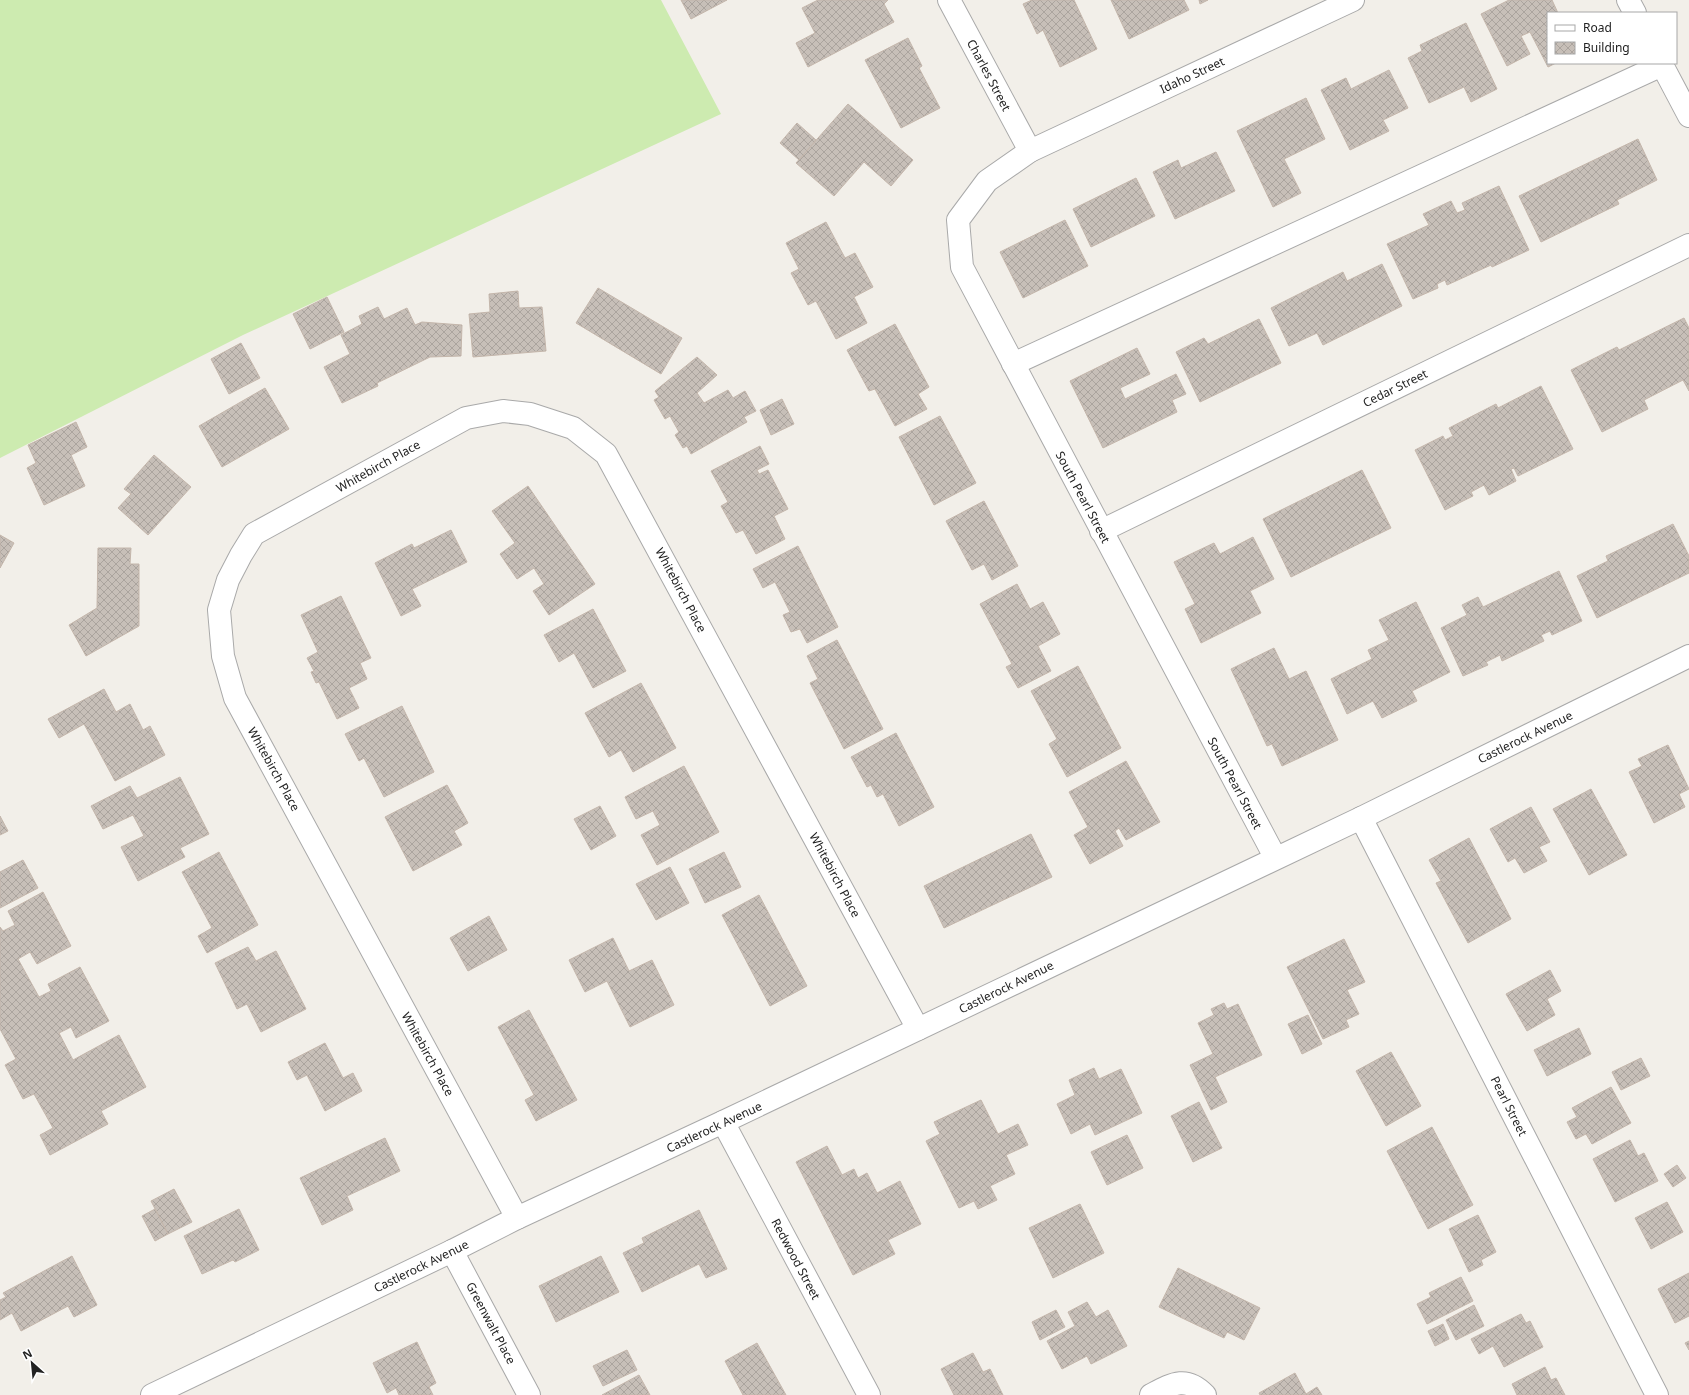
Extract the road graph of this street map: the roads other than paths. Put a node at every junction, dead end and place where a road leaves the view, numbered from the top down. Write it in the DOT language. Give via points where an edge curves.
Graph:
graph roads {
  1 [pos="949,0"];
  2 [pos="1353,0"];
  3 [pos="1628,0"];
  4 [pos="1634,12"];
  5 [pos="1662,64"];
  6 [pos="1689,116"];
  7 [pos="1030,151"];
  8 [pos="1689,245"];
  9 [pos="1013,364"];
  10 [pos="1100,531"];
  11 [pos="1689,656"];
  12 [pos="1361,818"];
  13 [pos="1275,857"];
  14 [pos="918,1029"];
  15 [pos="723,1122"];
  16 [pos="518,1218"];
  17 [pos="452,1251"];
  18 [pos="152,1395"];
  19 [pos="529,1395"];
  20 [pos="869,1395"];
  21 [pos="1151,1395"];
  22 [pos="1205,1395"];
  23 [pos="1657,1395"];
  1 -- 7 [label="street, Charles Street"];
  2 -- 7 [label="street, Idaho Street"];
  3 -- 4 [label="street"];
  5 -- 6 [label="street"];
  5 -- 9 [label="street"];
  7 -- 9 [label="street, South Pearl Street" via="987,181 958,220 962,267"];
  8 -- 10 [label="street, Cedar Street"];
  9 -- 10 [label="street, South Pearl Street"];
  10 -- 13 [label="street, South Pearl Street"];
  11 -- 12 [label="street, Castlerock Avenue"];
  12 -- 13 [label="street, Castlerock Avenue"];
  12 -- 23 [label="street, Pearl Street"];
  13 -- 14 [label="street, Castlerock Avenue"];
  14 -- 15 [label="street, Castlerock Avenue"];
  14 -- 16 [label="street, Whitebirch Place" via="606,454 573,428 530,414 503,411 466,418 254,534 228,580 219,610 223,656 235,698"];
  15 -- 16 [label="street, Castlerock Avenue"];
  15 -- 20 [label="street, Redwood Street"];
  16 -- 17 [label="street, Castlerock Avenue"];
  17 -- 18 [label="street, Castlerock Avenue"];
  17 -- 19 [label="street, Greenwalt Place"];
  21 -- 22 [label="street" via="1172,1384 1188,1383"];
}
